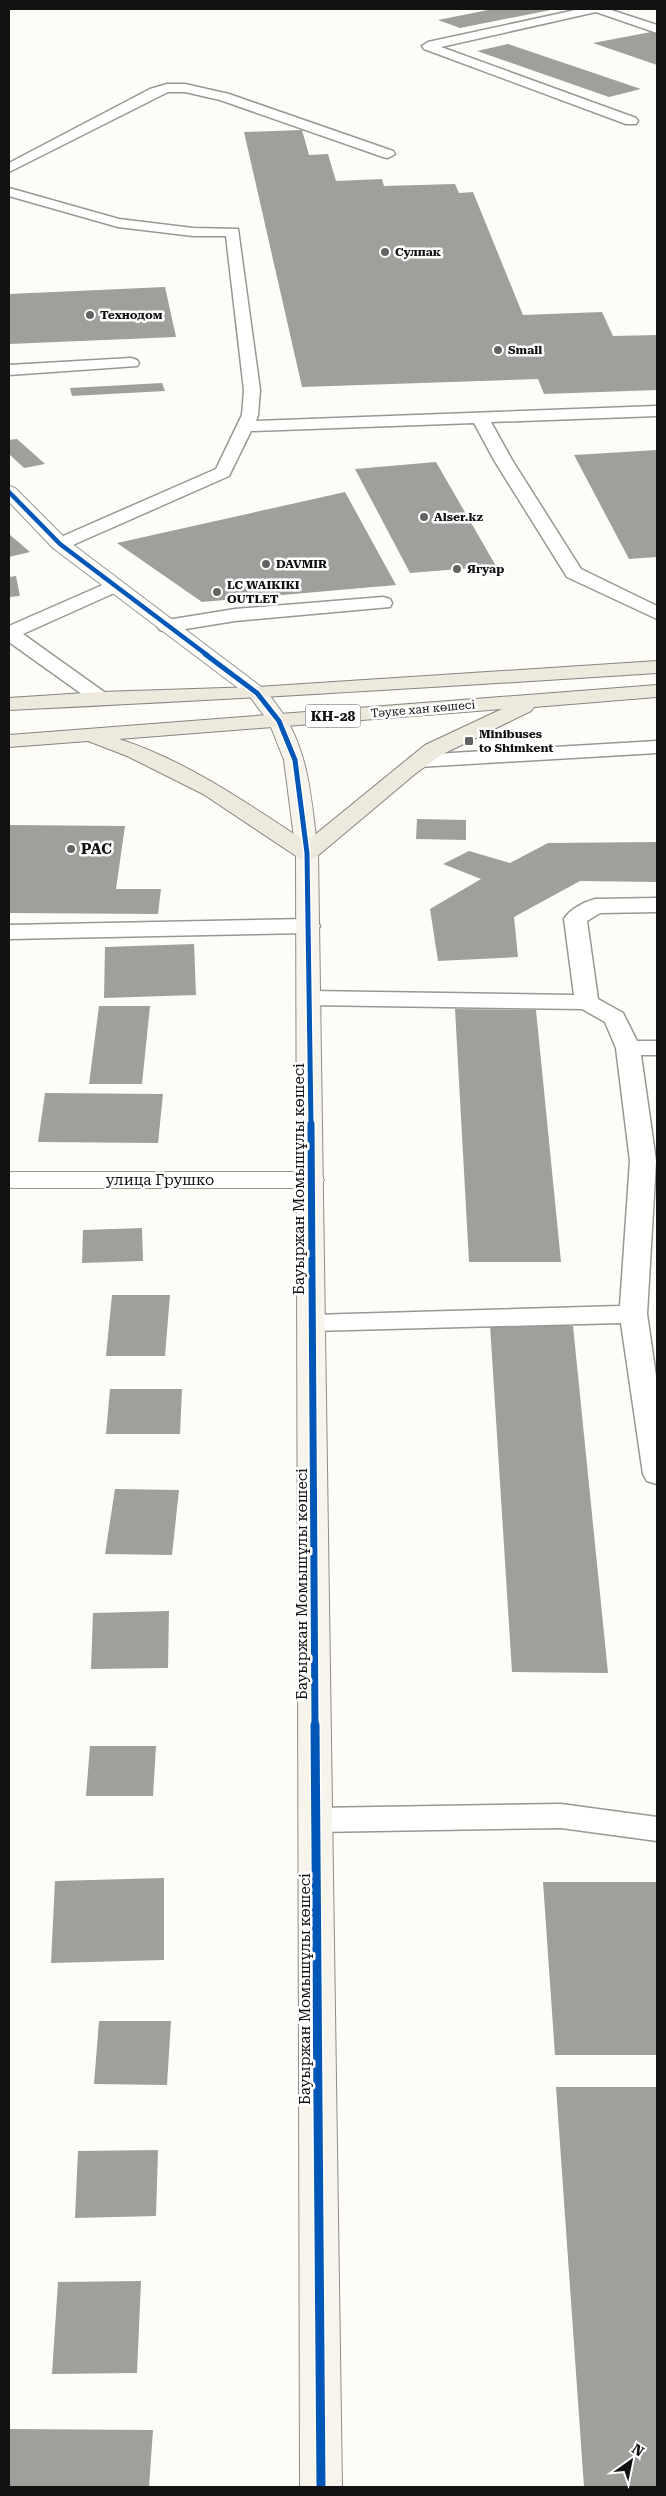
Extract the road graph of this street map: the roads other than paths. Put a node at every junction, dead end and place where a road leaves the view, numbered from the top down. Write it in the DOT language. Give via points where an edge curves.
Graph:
graph roads {
  1 [pos="596,9"];
  2 [pos="657,29"];
  3 [pos="632,121"];
  4 [pos="388,154"];
  5 [pos="9,168"];
  6 [pos="9,192"];
  7 [pos="131,363"];
  8 [pos="9,370"];
  9 [pos="657,411"];
  10 [pos="480,416"];
  11 [pos="243,426"];
  12 [pos="9,492"];
  13 [pos="60,544"];
  14 [pos="114,586"];
  15 [pos="383,603"];
  16 [pos="657,613"];
  17 [pos="167,626"];
  18 [pos="9,633"];
  19 [pos="657,667"];
  20 [pos="657,691"];
  21 [pos="257,693"];
  22 [pos="100,698"];
  23 [pos="541,699"];
  24 [pos="9,704"];
  25 [pos="278,721"];
  26 [pos="86,735"];
  27 [pos="9,741"];
  28 [pos="657,747"];
  29 [pos="418,761"];
  30 [pos="307,854"];
  31 [pos="656,905"];
  32 [pos="309,926"];
  33 [pos="9,932"];
  34 [pos="310,998"];
  35 [pos="586,1002"];
  36 [pos="628,1048"];
  37 [pos="657,1048"];
  38 [pos="9,1180"];
  39 [pos="311,1180"];
  40 [pos="633,1314"];
  41 [pos="312,1323"];
  42 [pos="657,1474"];
  43 [pos="316,1820"];
  44 [pos="657,1829"];
  45 [pos="321,2487"];
  1 -- 2 [label="lane"];
  1 -- 3 [label="lane" via="428,46"];
  4 -- 5 [label="lane" via="224,97 185,88 167,88"];
  6 -- 11 [label="lane" via="118,223 193,232 233,232 252,390 250,415"];
  7 -- 8 [label="lane"];
  9 -- 10 [label="lane"];
  10 -- 11 [label="lane"];
  10 -- 16 [label="lane" via="503,460 574,573"];
  11 -- 13 [label="lane" via="223,472"];
  12 -- 13 [label="street"];
  13 -- 14 [label="street"];
  14 -- 17 [label="street"];
  14 -- 18 [label="lane"];
  15 -- 17 [label="lane" via="235,615"];
  17 -- 21 [label="street"];
  18 -- 22 [label="lane"];
  19 -- 21 [label="main road, Тәуке хан көшесі / КН-28"];
  20 -- 23 [label="main road, Тәуке хан көшесі / КН-28"];
  21 -- 22 [label="main road, Тәуке хан көшесі / КН-28"];
  21 -- 25 [label="street, Бауыржан Момышұлы көшесі"];
  22 -- 24 [label="main road, Тәуке хан көшесі / КН-28"];
  23 -- 25 [label="main road, Тәуке хан көшесі / КН-28"];
  23 -- 29 [label="main road" via="433,750"];
  25 -- 26 [label="main road, Тәуке хан көшесі / КН-28"];
  25 -- 30 [label="street, Бауыржан Момышұлы көшесі" via="295,760"];
  26 -- 27 [label="main road, Тәуке хан көшесі / КН-28"];
  26 -- 30 [label="main road" via="135,751 211,789"];
  28 -- 29 [label="lane"];
  29 -- 30 [label="main road"];
  30 -- 32 [label="street, Бауыржан Момышұлы көшесі"];
  31 -- 35 [label="lane" via="596,906 575,918"];
  32 -- 33 [label="lane"];
  32 -- 34 [label="street, Бауыржан Момышұлы көшесі"];
  34 -- 35 [label="lane"];
  34 -- 39 [label="street, Бауыржан Момышұлы көшесі"];
  35 -- 36 [label="lane" via="615,1018"];
  36 -- 37 [label="lane"];
  36 -- 40 [label="lane" via="643,1161"];
  38 -- 39 [label="street, улица Грушко"];
  39 -- 41 [label="street, Бауыржан Момышұлы көшесі"];
  40 -- 41 [label="lane"];
  40 -- 42 [label="lane"];
  41 -- 43 [label="street, Бауыржан Момышұлы көшесі"];
  43 -- 44 [label="lane" via="561,1816"];
  43 -- 45 [label="street, Бауыржан Момышұлы көшесі"];
}
